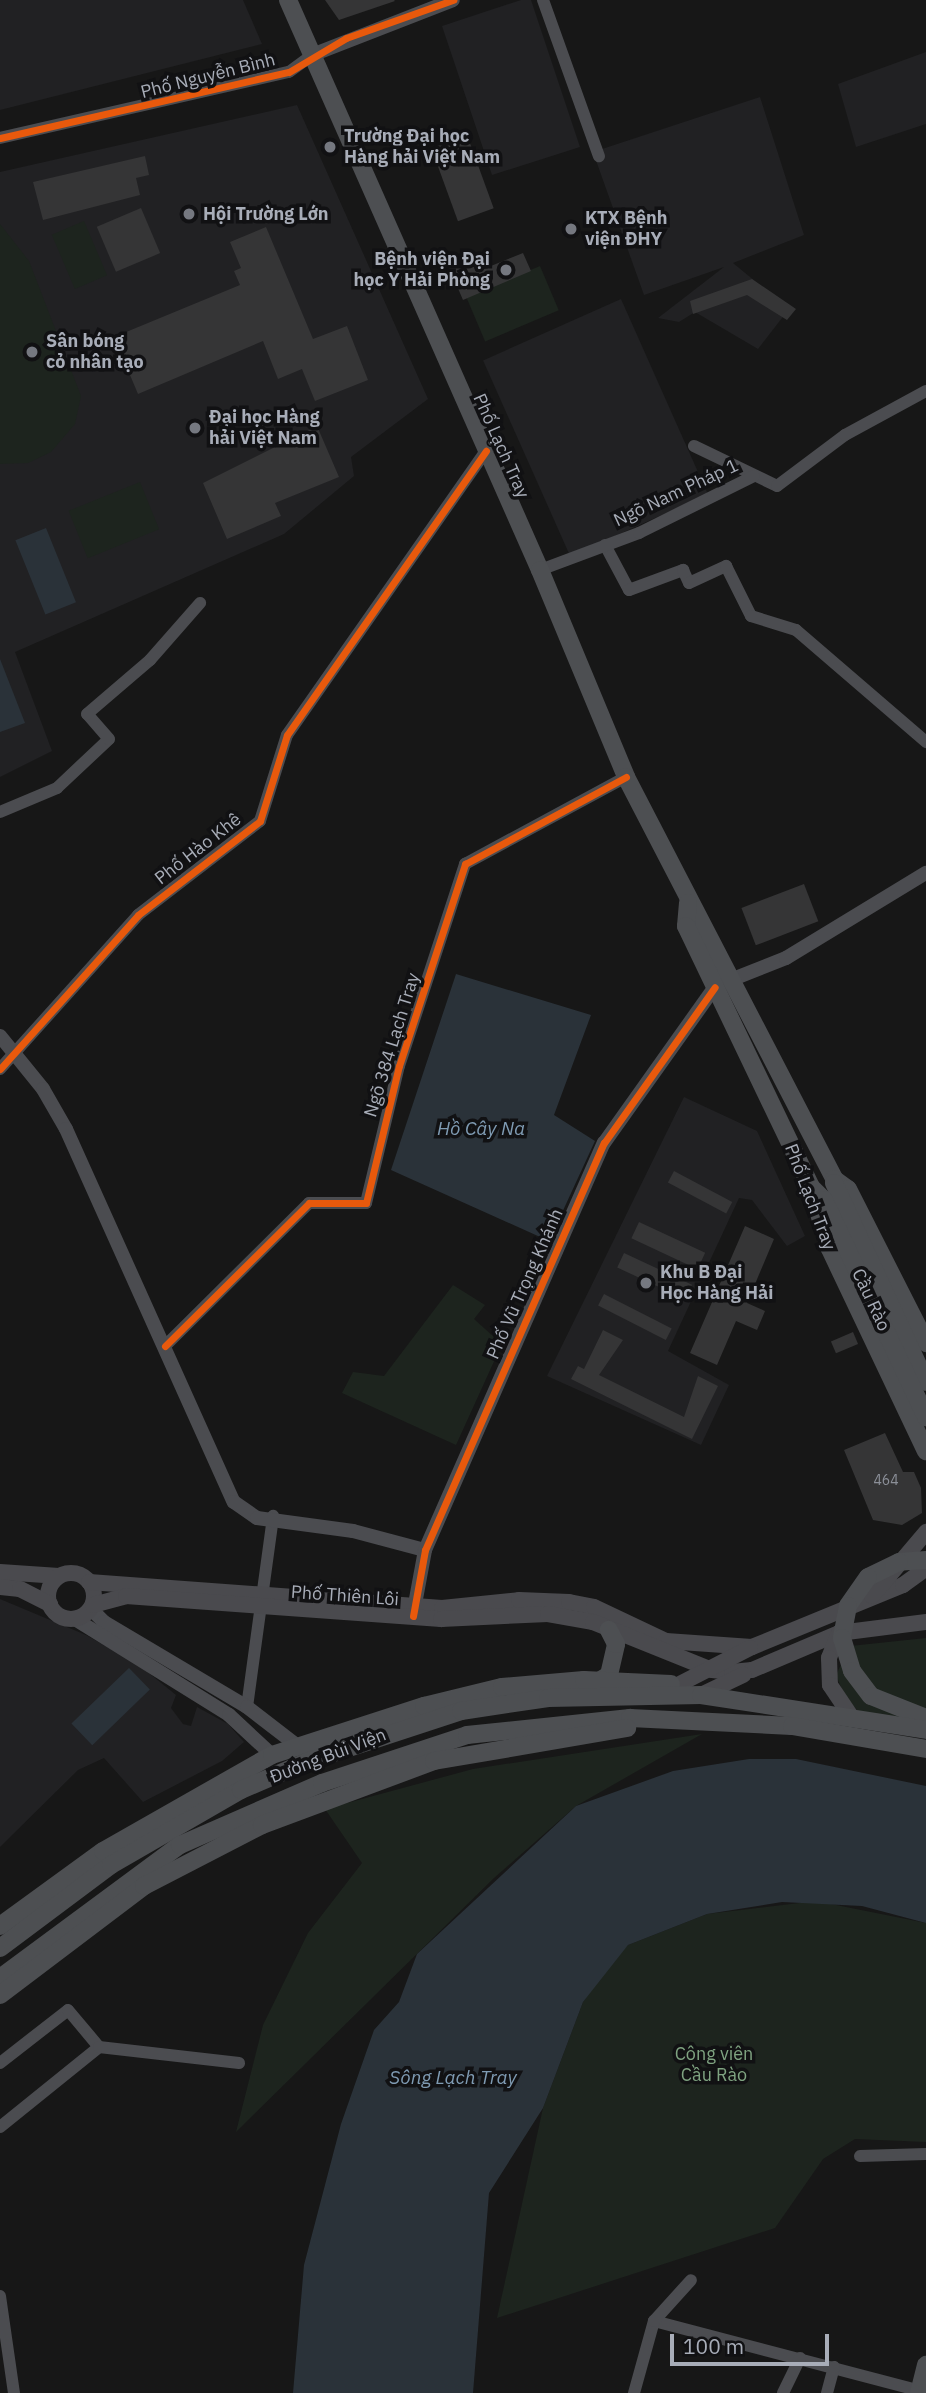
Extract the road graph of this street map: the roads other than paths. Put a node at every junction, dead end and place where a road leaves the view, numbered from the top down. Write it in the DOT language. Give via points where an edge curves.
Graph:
graph roads {
  1 [pos="288,0"];
  2 [pos="453,0"];
  3 [pos="542,0"];
  4 [pos="312,55"];
  5 [pos="0,138"];
  6 [pos="599,156"];
  7 [pos="926,391"];
  8 [pos="694,446"];
  9 [pos="486,451"];
  10 [pos="754,476"];
  11 [pos="605,545"];
  12 [pos="540,569"];
  13 [pos="200,603"];
  14 [pos="926,742"];
  15 [pos="626,777"];
  16 [pos="0,812"];
  17 [pos="926,873"];
  18 [pos="688,903"];
  19 [pos="733,979"];
  20 [pos="715,987"];
  21 [pos="0,1036"];
  22 [pos="16,1052"];
  23 [pos="0,1069"];
  24 [pos="834,1179"];
  25 [pos="811,1187"];
  26 [pos="844,1228"];
  27 [pos="926,1343"];
  28 [pos="165,1346"];
  29 [pos="926,1382"];
  30 [pos="926,1417"];
  31 [pos="926,1451"];
  32 [pos="273,1516"];
  33 [pos="926,1532"];
  34 [pos="425,1550"];
  35 [pos="926,1560"];
  36 [pos="926,1568"];
  37 [pos="0,1572"];
  38 [pos="59,1576"];
  39 [pos="89,1581"];
  40 [pos="0,1587"];
  41 [pos="127,1590"];
  42 [pos="260,1599"];
  43 [pos="868,1601"];
  44 [pos="50,1604"];
  45 [pos="92,1607"];
  46 [pos="414,1611"];
  47 [pos="75,1619"];
  48 [pos="926,1622"];
  49 [pos="609,1630"];
  50 [pos="838,1633"];
  51 [pos="752,1647"];
  52 [pos="712,1670"];
  53 [pos="752,1670"];
  54 [pos="601,1680"];
  55 [pos="670,1689"];
  56 [pos="701,1695"];
  57 [pos="247,1707"];
  58 [pos="851,1716"];
  59 [pos="926,1718"];
  60 [pos="659,1721"];
  61 [pos="926,1730"];
  62 [pos="299,1747"];
  63 [pos="926,1749"];
  64 [pos="272,1755"];
  65 [pos="257,1818"];
  66 [pos="62,1900"];
  67 [pos="78,1920"];
  68 [pos="0,1926"];
  69 [pos="0,1948"];
  70 [pos="0,1978"];
  71 [pos="0,1995"];
  72 [pos="99,2047"];
  73 [pos="0,2063"];
  74 [pos="239,2063"];
  75 [pos="0,2127"];
  76 [pos="926,2154"];
  77 [pos="860,2156"];
  78 [pos="691,2280"];
  79 [pos="0,2295"];
  80 [pos="654,2321"];
  81 [pos="800,2358"];
  82 [pos="926,2365"];
  83 [pos="834,2367"];
  84 [pos="920,2392"];
  85 [pos="14,2393"];
  86 [pos="634,2393"];
  87 [pos="783,2393"];
  88 [pos="827,2393"];
  1 -- 4 [label="main road, Phố Lạch Tray"];
  2 -- 4 [label="street, Phố Nguyễn Bình"];
  3 -- 6 [label="street"];
  4 -- 5 [label="street, Phố Nguyễn Bình" via="289,72"];
  4 -- 9 [label="main road, Phố Lạch Tray"];
  7 -- 10 [label="street, Ngõ Nam Pháp 1" via="845,435 777,486"];
  8 -- 10 [label="street"];
  9 -- 12 [label="main road, Phố Lạch Tray"];
  9 -- 22 [label="street, Phố Hào Khê" via="287,735 260,821 138,915"];
  10 -- 11 [label="street, Ngõ Nam Pháp 1"];
  11 -- 12 [label="street, Ngõ Nam Pháp 1"];
  11 -- 14 [label="street" via="629,590 683,570 690,583 726,566 751,617 796,630"];
  12 -- 15 [label="main road, Phố Lạch Tray"];
  13 -- 16 [label="street" via="150,660 87,714 109,739 57,788"];
  15 -- 18 [label="main road, Phố Lạch Tray"];
  15 -- 28 [label="street, Ngõ 384 Lạch Tray" via="465,864 399,1066 366,1203 309,1203"];
  17 -- 19 [label="street" via="786,958"];
  18 -- 19 [label="main road, Phố Lạch Tray" via="703,918"];
  18 -- 20 [label="main road, Phố Lạch Tray" via="686,926"];
  19 -- 24 [label="main road, Phố Lạch Tray"];
  20 -- 25 [label="main road, Phố Lạch Tray"];
  20 -- 34 [label="street, Phố Vũ Trọng Khánh" via="604,1143"];
  21 -- 22 [label="street"];
  22 -- 23 [label="street, Phố Hào Khê"];
  22 -- 28 [label="street" via="66,1129"];
  24 -- 26 [label="main road, Cầu Rào"];
  24 -- 27 [label="main road, Phố Lạch Tray" via="848,1189"];
  25 -- 26 [label="main road, Cầu Rào"];
  25 -- 31 [label="main road, Phố Lạch Tray" via="829,1247"];
  26 -- 29 [label="main road, Cầu Rào"];
  26 -- 30 [label="main road, Cầu Rào"];
  28 -- 32 [label="street" via="234,1502 257,1518"];
  32 -- 34 [label="street"];
  32 -- 42 [label="street"];
  33 -- 43 [label="main road"];
  34 -- 46 [label="street, Phố Vũ Trọng Khánh"];
  35 -- 59 [label="main road" via="899,1562 868,1577 848,1606 842,1638 852,1671 871,1696"];
  36 -- 43 [label="main road, Phố Thiên Lôi"];
  37 -- 38 [label="main road"];
  38 -- 39 [label="main road" via="79,1574"];
  38 -- 44 [label="main road" via="49,1589"];
  39 -- 41 [label="main road, Phố Thiên Lôi"];
  39 -- 45 [label="main road"];
  40 -- 44 [label="main road" via="20,1589"];
  41 -- 42 [label="main road, Phố Thiên Lôi"];
  41 -- 45 [label="main road, Phố Thiên Lôi"];
  42 -- 46 [label="main road, Phố Thiên Lôi"];
  42 -- 57 [label="street"];
  43 -- 51 [label="main road, Phố Thiên Lôi"];
  44 -- 47 [label="main road" via="60,1616"];
  45 -- 47 [label="main road"];
  45 -- 57 [label="street" via="104,1622"];
  46 -- 49 [label="main road, Phố Thiên Lôi" via="477,1620 548,1614"];
  46 -- 51 [label="main road, Phố Thiên Lôi" via="569,1602 594,1607 666,1640"];
  47 -- 64 [label="street" via="229,1715"];
  48 -- 50 [label="main road, Phố Thiên Lôi"];
  49 -- 52 [label="main road, Phố Thiên Lôi"];
  49 -- 54 [label="main road" via="616,1644 609,1675"];
  50 -- 53 [label="main road, Phố Thiên Lôi"];
  50 -- 58 [label="main road" via="829,1658 830,1685"];
  51 -- 52 [label="main road"];
  52 -- 53 [label="main road, Phố Thiên Lôi"];
  52 -- 55 [label="main road"];
  53 -- 56 [label="main road"];
  54 -- 55 [label="main road, Đường Bùi Viện"];
  54 -- 62 [label="main road, Đường Bùi Viện" via="502,1687"];
  55 -- 56 [label="main road, Đường Bùi Viện"];
  55 -- 66 [label="main road, Đường Bùi Viện" via="548,1698 461,1711 358,1744 241,1790 170,1827"];
  56 -- 58 [label="main road, Đường Bùi Viện"];
  56 -- 60 [label="main road"];
  57 -- 62 [label="street"];
  58 -- 61 [label="main road, Đường Bùi Viện"];
  60 -- 63 [label="main road" via="792,1726"];
  60 -- 65 [label="main road" via="434,1761"];
  62 -- 64 [label="main road, Đường Bùi Viện"];
  64 -- 68 [label="main road, Đường Bùi Viện" via="103,1851"];
  65 -- 67 [label="main road" via="180,1845"];
  65 -- 71 [label="main road" via="144,1886"];
  66 -- 67 [label="main road"];
  66 -- 69 [label="main road, Đường Bùi Viện"];
  67 -- 70 [label="main road"];
  72 -- 73 [label="street" via="68,2010"];
  72 -- 74 [label="street"];
  72 -- 75 [label="street"];
  76 -- 77 [label="street"];
  78 -- 80 [label="street"];
  79 -- 85 [label="street"];
  80 -- 81 [label="street"];
  80 -- 86 [label="street"];
  81 -- 83 [label="street"];
  81 -- 87 [label="street"];
  82 -- 84 [label="main road"];
  83 -- 84 [label="street"];
  83 -- 88 [label="street"];
}
